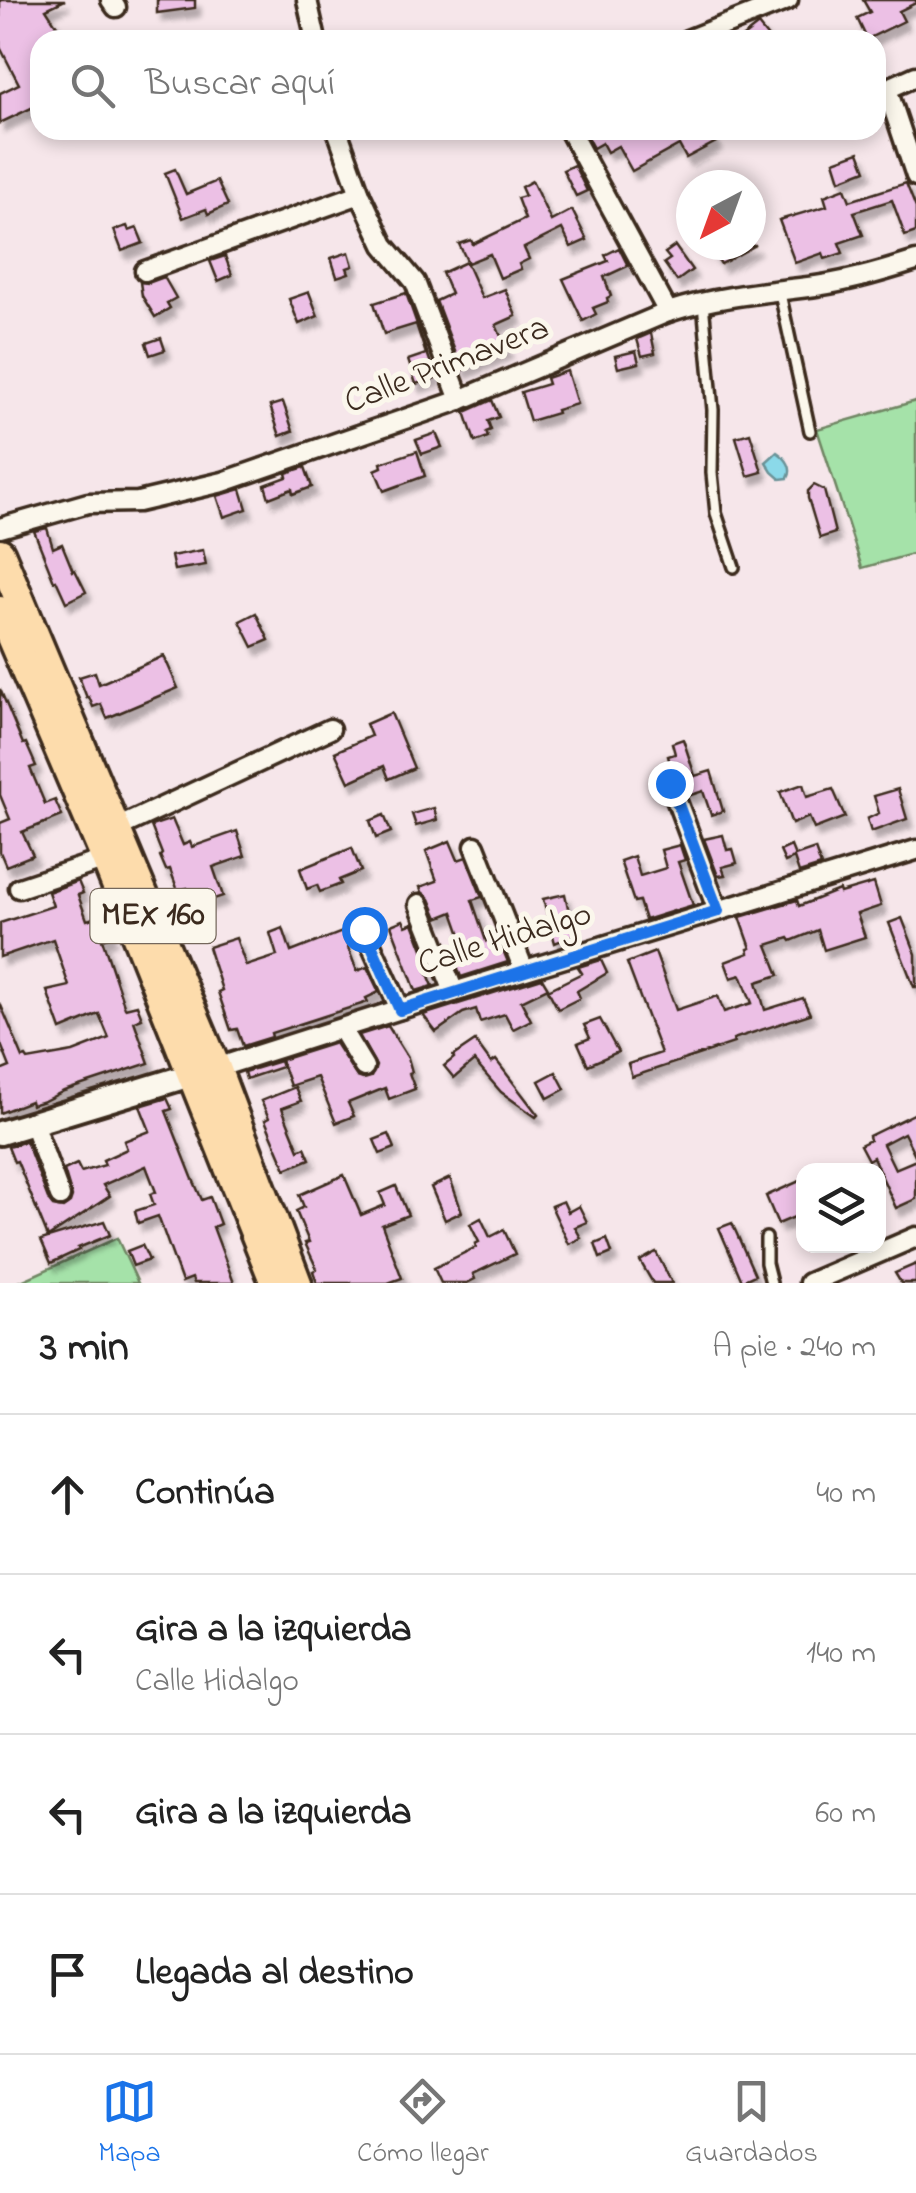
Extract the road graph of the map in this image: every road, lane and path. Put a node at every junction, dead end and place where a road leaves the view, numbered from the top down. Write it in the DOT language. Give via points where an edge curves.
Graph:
graph roads {
  1 [pos="307,0"];
  2 [pos="788,0"];
  3 [pos="314,30"];
  4 [pos="712,30"];
  5 [pos="916,76"];
  6 [pos="886,90"];
  7 [pos="886,102"];
  8 [pos="341,140"];
  9 [pos="575,140"];
  10 [pos="916,176"];
  11 [pos="360,194"];
  12 [pos="916,261"];
  13 [pos="145,270"];
  14 [pos="780,290"];
  15 [pos="703,300"];
  16 [pos="668,312"];
  17 [pos="460,400"];
  18 [pos="810,431"];
  19 [pos="0,528"];
  20 [pos="0,553"];
  21 [pos="734,567"];
  22 [pos="0,611"];
  23 [pos="330,729"];
  24 [pos="670,783"];
  25 [pos="116,829"];
  26 [pos="474,846"];
  27 [pos="916,850"];
  28 [pos="106,860"];
  29 [pos="19,888"];
  30 [pos="136,904"];
  31 [pos="419,904"];
  32 [pos="718,911"];
  33 [pos="364,929"];
  34 [pos="524,970"];
  35 [pos="454,992"];
  36 [pos="400,1010"];
  37 [pos="341,1029"];
  38 [pos="364,1067"];
  39 [pos="205,1071"];
  40 [pos="33,1123"];
  41 [pos="0,1134"];
  42 [pos="60,1196"];
  43 [pos="916,1237"];
  44 [pos="766,1238"];
  45 [pos="842,1277"];
  46 [pos="275,1283"];
  47 [pos="297,1283"];
  48 [pos="771,1283"];
  49 [pos="809,1283"];
  1 -- 3 [label="street"];
  2 -- 4 [label="street"];
  5 -- 6 [label="street"];
  7 -- 10 [label="street"];
  8 -- 11 [label="street"];
  9 -- 16 [label="street"];
  11 -- 13 [label="street"];
  11 -- 17 [label="street" via="384,245 416,282"];
  12 -- 14 [label="street, Calle Primavera"];
  14 -- 15 [label="street, Calle Primavera"];
  14 -- 18 [label="lane"];
  15 -- 16 [label="street, Calle Primavera"];
  15 -- 21 [label="lane" via="716,513"];
  16 -- 17 [label="street, Calle Primavera"];
  17 -- 19 [label="street, Calle Primavera" via="223,482 138,502 88,503"];
  20 -- 25 [label="main road, MEX 160"];
  22 -- 28 [label="main road, MEX 160"];
  23 -- 25 [label="street"];
  24 -- 32 [label="street"];
  25 -- 30 [label="main road, MEX 160"];
  26 -- 34 [label="street"];
  27 -- 32 [label="street, Calle Hidalgo"];
  28 -- 29 [label="street"];
  28 -- 30 [label="main road, MEX 160"];
  30 -- 39 [label="main road, MEX 160"];
  31 -- 35 [label="street"];
  32 -- 34 [label="street, Calle Hidalgo"];
  33 -- 36 [label="street"];
  34 -- 35 [label="street, Calle Hidalgo"];
  35 -- 36 [label="street, Calle Hidalgo"];
  36 -- 37 [label="street, Calle Hidalgo"];
  37 -- 38 [label="street"];
  37 -- 39 [label="street, Calle Hidalgo"];
  39 -- 40 [label="street, Calle Hidalgo"];
  39 -- 46 [label="main road, MEX 160"];
  39 -- 47 [label="main road, MEX 160"];
  40 -- 41 [label="street, Calle Hidalgo"];
  40 -- 42 [label="street"];
  43 -- 45 [label="street"];
  44 -- 48 [label="lane"];
  45 -- 49 [label="street"];
}
